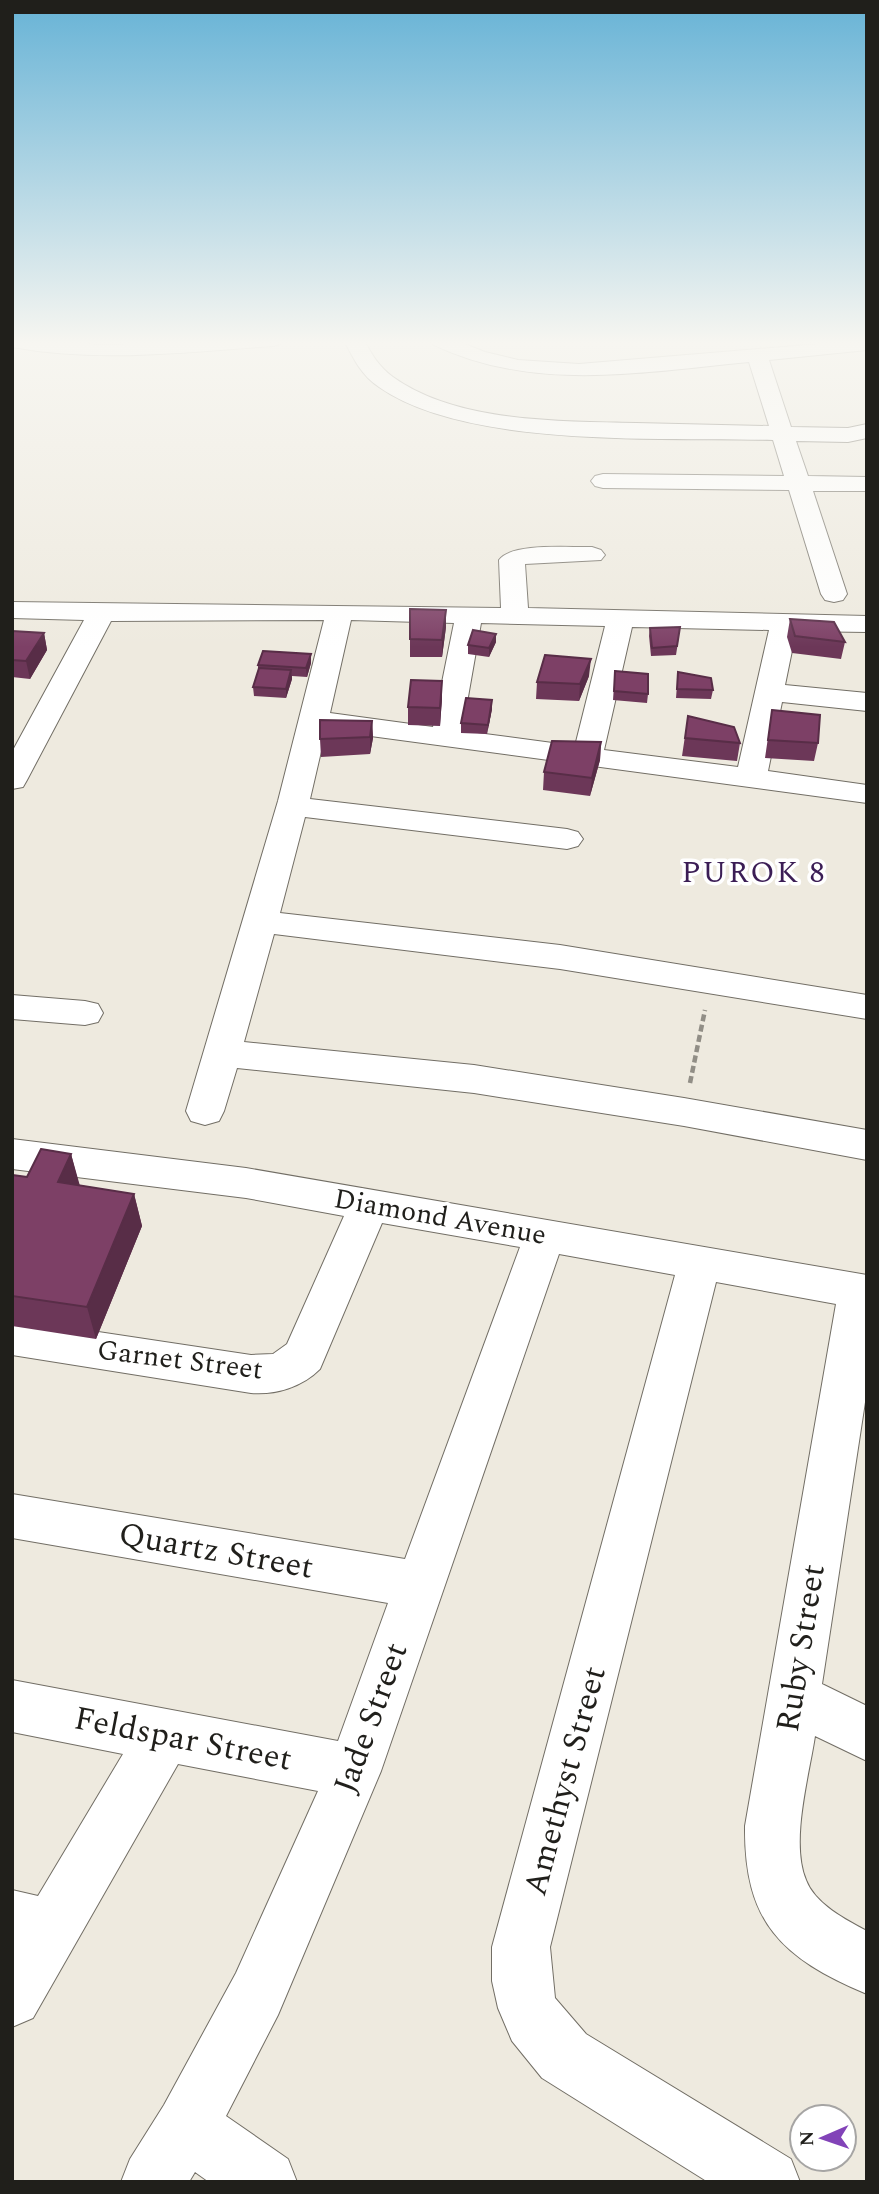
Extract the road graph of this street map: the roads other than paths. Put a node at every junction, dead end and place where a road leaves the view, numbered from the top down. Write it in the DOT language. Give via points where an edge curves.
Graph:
graph roads {
  1 [pos="785,442"];
  2 [pos="603,481"];
  3 [pos="798,483"];
  4 [pos="867,484"];
  5 [pos="592,555"];
  6 [pos="834,594"];
  7 [pos="12,601"];
  8 [pos="12,610"];
  9 [pos="46,610"];
  10 [pos="92,612"];
  11 [pos="339,612"];
  12 [pos="469,615"];
  13 [pos="515,616"];
  14 [pos="621,618"];
  15 [pos="784,622"];
  16 [pos="867,624"];
  17 [pos="770,692"];
  18 [pos="867,702"];
  19 [pos="316,720"];
  20 [pos="446,737"];
  21 [pos="588,755"];
  22 [pos="15,758"];
  23 [pos="751,779"];
  24 [pos="867,794"];
  25 [pos="292,806"];
  26 [pos="567,839"];
  27 [pos="262,922"];
  28 [pos="12,1007"];
  29 [pos="867,1007"];
  30 [pos="85,1013"];
  31 [pos="222,1053"];
  32 [pos="205,1111"];
  33 [pos="867,1145"];
  34 [pos="12,1154"];
  35 [pos="369,1205"];
  36 [pos="545,1235"];
  37 [pos="700,1263"];
  38 [pos="863,1292"];
  39 [pos="12,1337"];
  40 [pos="12,1516"];
  41 [pos="420,1585"];
  42 [pos="793,1698"];
  43 [pos="12,1706"];
  44 [pos="867,1734"];
  45 [pos="166,1735"];
  46 [pos="354,1771"];
  47 [pos="32,1924"];
  48 [pos="867,1964"];
  49 [pos="12,1997"];
  50 [pos="186,2127"];
  51 [pos="153,2182"];
  52 [pos="264,2182"];
  53 [pos="768,2182"];
  1 -- 3 [label="street"];
  2 -- 3 [label="street"];
  3 -- 4 [label="street"];
  3 -- 6 [label="street"];
  5 -- 13 [label="street" via="525,555 512,560"];
  7 -- 9 [label="street"];
  8 -- 9 [label="street"];
  9 -- 10 [label="street"];
  10 -- 11 [label="street"];
  10 -- 22 [label="street"];
  11 -- 12 [label="street"];
  11 -- 19 [label="street"];
  12 -- 13 [label="street"];
  12 -- 20 [label="street"];
  13 -- 14 [label="street"];
  14 -- 15 [label="street"];
  14 -- 21 [label="street"];
  15 -- 16 [label="street"];
  15 -- 17 [label="street"];
  17 -- 18 [label="street"];
  17 -- 23 [label="street"];
  19 -- 20 [label="street"];
  19 -- 25 [label="street"];
  20 -- 21 [label="street"];
  21 -- 23 [label="street"];
  23 -- 24 [label="street"];
  25 -- 26 [label="street"];
  25 -- 27 [label="street"];
  27 -- 29 [label="street" via="560,957"];
  27 -- 31 [label="street"];
  28 -- 30 [label="street"];
  31 -- 32 [label="street"];
  31 -- 33 [label="street" via="474,1079"];
  34 -- 35 [label="street, Diamond Avenue" via="246,1183"];
  35 -- 36 [label="street, Diamond Avenue"];
  35 -- 39 [label="street, Garnet Street" via="304,1356 281,1372 251,1374"];
  36 -- 37 [label="street, Diamond Avenue"];
  36 -- 41 [label="street, Jade Street"];
  37 -- 38 [label="street, Diamond Avenue"];
  37 -- 53 [label="street, Amethyst Street" via="521,1947 520,1978 527,2007 541,2034 564,2056"];
  38 -- 42 [label="street, Ruby Street"];
  40 -- 41 [label="street, Quartz Street"];
  41 -- 46 [label="street, Jade Street"];
  42 -- 44 [label="street"];
  42 -- 48 [label="street, Ruby Street" via="773,1826 777,1885 792,1913 812,1933"];
  43 -- 45 [label="street, Feldspar Street"];
  45 -- 46 [label="street, Feldspar Street"];
  45 -- 47 [label="street"];
  46 -- 50 [label="street, Jade Street" via="257,1994"];
  47 -- 49 [label="street"];
  50 -- 51 [label="street, Jade Street"];
  50 -- 52 [label="street"];
}
